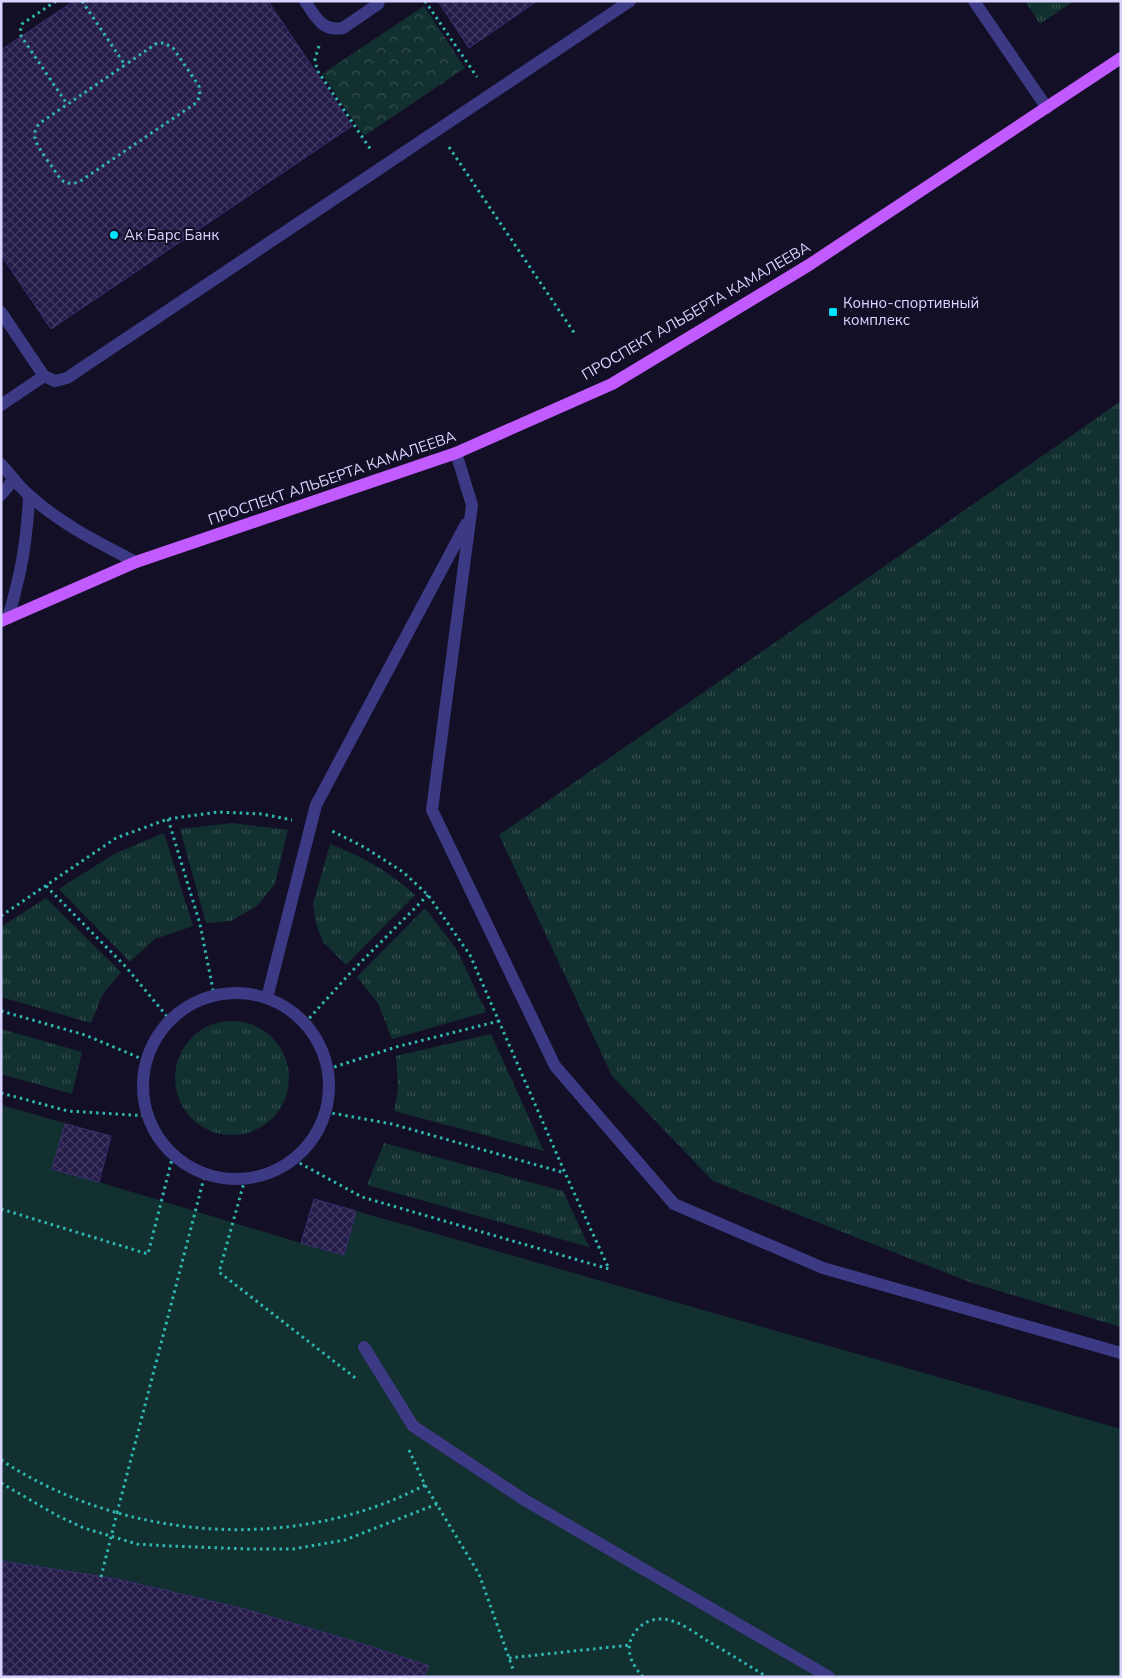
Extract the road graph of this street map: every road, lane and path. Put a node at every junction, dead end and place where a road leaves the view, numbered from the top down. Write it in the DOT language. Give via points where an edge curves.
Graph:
graph roads {
  1 [pos="56,1"];
  2 [pos="82,1"];
  3 [pos="305,1"];
  4 [pos="379,1"];
  5 [pos="426,1"];
  6 [pos="630,1"];
  7 [pos="974,1"];
  8 [pos="327,27"];
  9 [pos="1121,58"];
  10 [pos="125,65"];
  11 [pos="489,96"];
  12 [pos="67,104"];
  13 [pos="1047,108"];
  14 [pos="438,130"];
  15 [pos="382,167"];
  16 [pos="1,312"];
  17 [pos="575,334"];
  18 [pos="44,376"];
  19 [pos="1,404"];
  20 [pos="456,453"];
  21 [pos="1,464"];
  22 [pos="14,479"];
  23 [pos="1,495"];
  24 [pos="29,496"];
  25 [pos="470,517"];
  26 [pos="136,562"];
  27 [pos="5,619"];
  28 [pos="168,819"];
  29 [pos="311,826"];
  30 [pos="46,886"];
  31 [pos="428,895"];
  32 [pos="1,916"];
  33 [pos="214,995"];
  34 [pos="267,998"];
  35 [pos="1,1011"];
  36 [pos="170,1020"];
  37 [pos="499,1021"];
  38 [pos="305,1023"];
  39 [pos="147,1060"];
  40 [pos="328,1069"];
  41 [pos="1,1093"];
  42 [pos="326,1112"];
  43 [pos="148,1116"];
  44 [pos="173,1155"];
  45 [pos="294,1160"];
  46 [pos="565,1173"];
  47 [pos="205,1174"];
  48 [pos="245,1179"];
  49 [pos="1,1210"];
  50 [pos="364,1346"];
  51 [pos="1121,1353"];
  52 [pos="362,1384"];
  53 [pos="405,1443"];
  54 [pos="1,1460"];
  55 [pos="1,1483"];
  56 [pos="426,1485"];
  57 [pos="437,1504"];
  58 [pos="117,1513"];
  59 [pos="101,1576"];
  60 [pos="630,1645"];
  61 [pos="509,1658"];
  62 [pos="514,1672"];
  63 [pos="643,1677"];
  64 [pos="767,1677"];
  65 [pos="829,1677"];
  1 -- 12 [label="path" via="22,24 20,32"];
  2 -- 10 [label="path"];
  3 -- 8 [label="street" via="316,18"];
  4 -- 8 [label="street" via="343,28"];
  5 -- 11 [label="path"];
  6 -- 11 [label="street"];
  7 -- 13 [label="street"];
  8 -- 15 [label="path" via="315,59 316,67"];
  9 -- 13 [label="main road, ПРОСПЕКТ АЛЬБЕРТА КАМАЛЕЕВА"];
  10 -- 12 [label="path"];
  10 -- 12 [label="path" via="157,43 168,44 198,86 200,96 196,103 74,184 61,180 34,136 40,123"];
  11 -- 14 [label="street"];
  13 -- 20 [label="main road, ПРОСПЕКТ АЛЬБЕРТА КАМАЛЕЕВА" via="809,265 612,384"];
  14 -- 15 [label="street"];
  14 -- 17 [label="path"];
  15 -- 18 [label="street" via="67,378 55,381"];
  16 -- 18 [label="street"];
  18 -- 19 [label="street"];
  20 -- 25 [label="street" via="472,505"];
  20 -- 26 [label="main road, ПРОСПЕКТ АЛЬБЕРТА КАМАЛЕЕВА"];
  21 -- 22 [label="street"];
  22 -- 23 [label="street"];
  22 -- 24 [label="street"];
  24 -- 26 [label="street" via="78,530"];
  24 -- 27 [label="street" via="24,558 18,587"];
  25 -- 29 [label="street" via="316,805"];
  25 -- 51 [label="street" via="432,810 555,1066 674,1204 823,1268"];
  26 -- 27 [label="main road, ПРОСПЕКТ АЛЬБЕРТА КАМАЛЕЕВА"];
  28 -- 29 [label="path" via="218,812 262,814"];
  28 -- 30 [label="path" via="116,838"];
  28 -- 33 [label="path" via="200,924"];
  29 -- 31 [label="path" via="334,832 364,847 403,872"];
  29 -- 34 [label="street"];
  30 -- 32 [label="path"];
  30 -- 36 [label="path" via="126,966"];
  31 -- 37 [label="path" via="470,956"];
  31 -- 38 [label="path" via="352,970"];
  33 -- 34 [label="street" via="241,993"];
  33 -- 36 [label="street" via="190,1005"];
  34 -- 38 [label="street" via="288,1008"];
  35 -- 39 [label="path" via="86,1035"];
  36 -- 39 [label="street" via="156,1039"];
  37 -- 40 [label="path" via="396,1047"];
  37 -- 46 [label="path"];
  38 -- 40 [label="street" via="320,1044"];
  39 -- 43 [label="street" via="143,1088"];
  40 -- 42 [label="street"];
  41 -- 43 [label="path" via="68,1111"];
  42 -- 45 [label="street" via="314,1138"];
  42 -- 46 [label="path" via="392,1124"];
  43 -- 44 [label="street" via="158,1137"];
  44 -- 47 [label="street"];
  44 -- 49 [label="path" via="148,1254"];
  45 -- 46 [label="path" via="362,1197 609,1269"];
  45 -- 48 [label="street" via="271,1173"];
  47 -- 48 [label="street"];
  47 -- 58 [label="path"];
  48 -- 52 [label="path" via="219,1272"];
  50 -- 65 [label="street" via="413,1426 523,1499"];
  53 -- 56 [label="path"];
  54 -- 58 [label="path" via="22,1474"];
  55 -- 57 [label="path" via="84,1528 137,1544 161,1546 293,1549 345,1540"];
  56 -- 57 [label="path"];
  56 -- 58 [label="path" via="338,1518 283,1528 181,1526"];
  57 -- 61 [label="path" via="479,1574"];
  58 -- 59 [label="path, bridge"];
  60 -- 61 [label="path"];
  60 -- 63 [label="path" via="632,1662"];
  60 -- 64 [label="path" via="641,1625 650,1620 672,1621"];
  61 -- 62 [label="path"];
}
